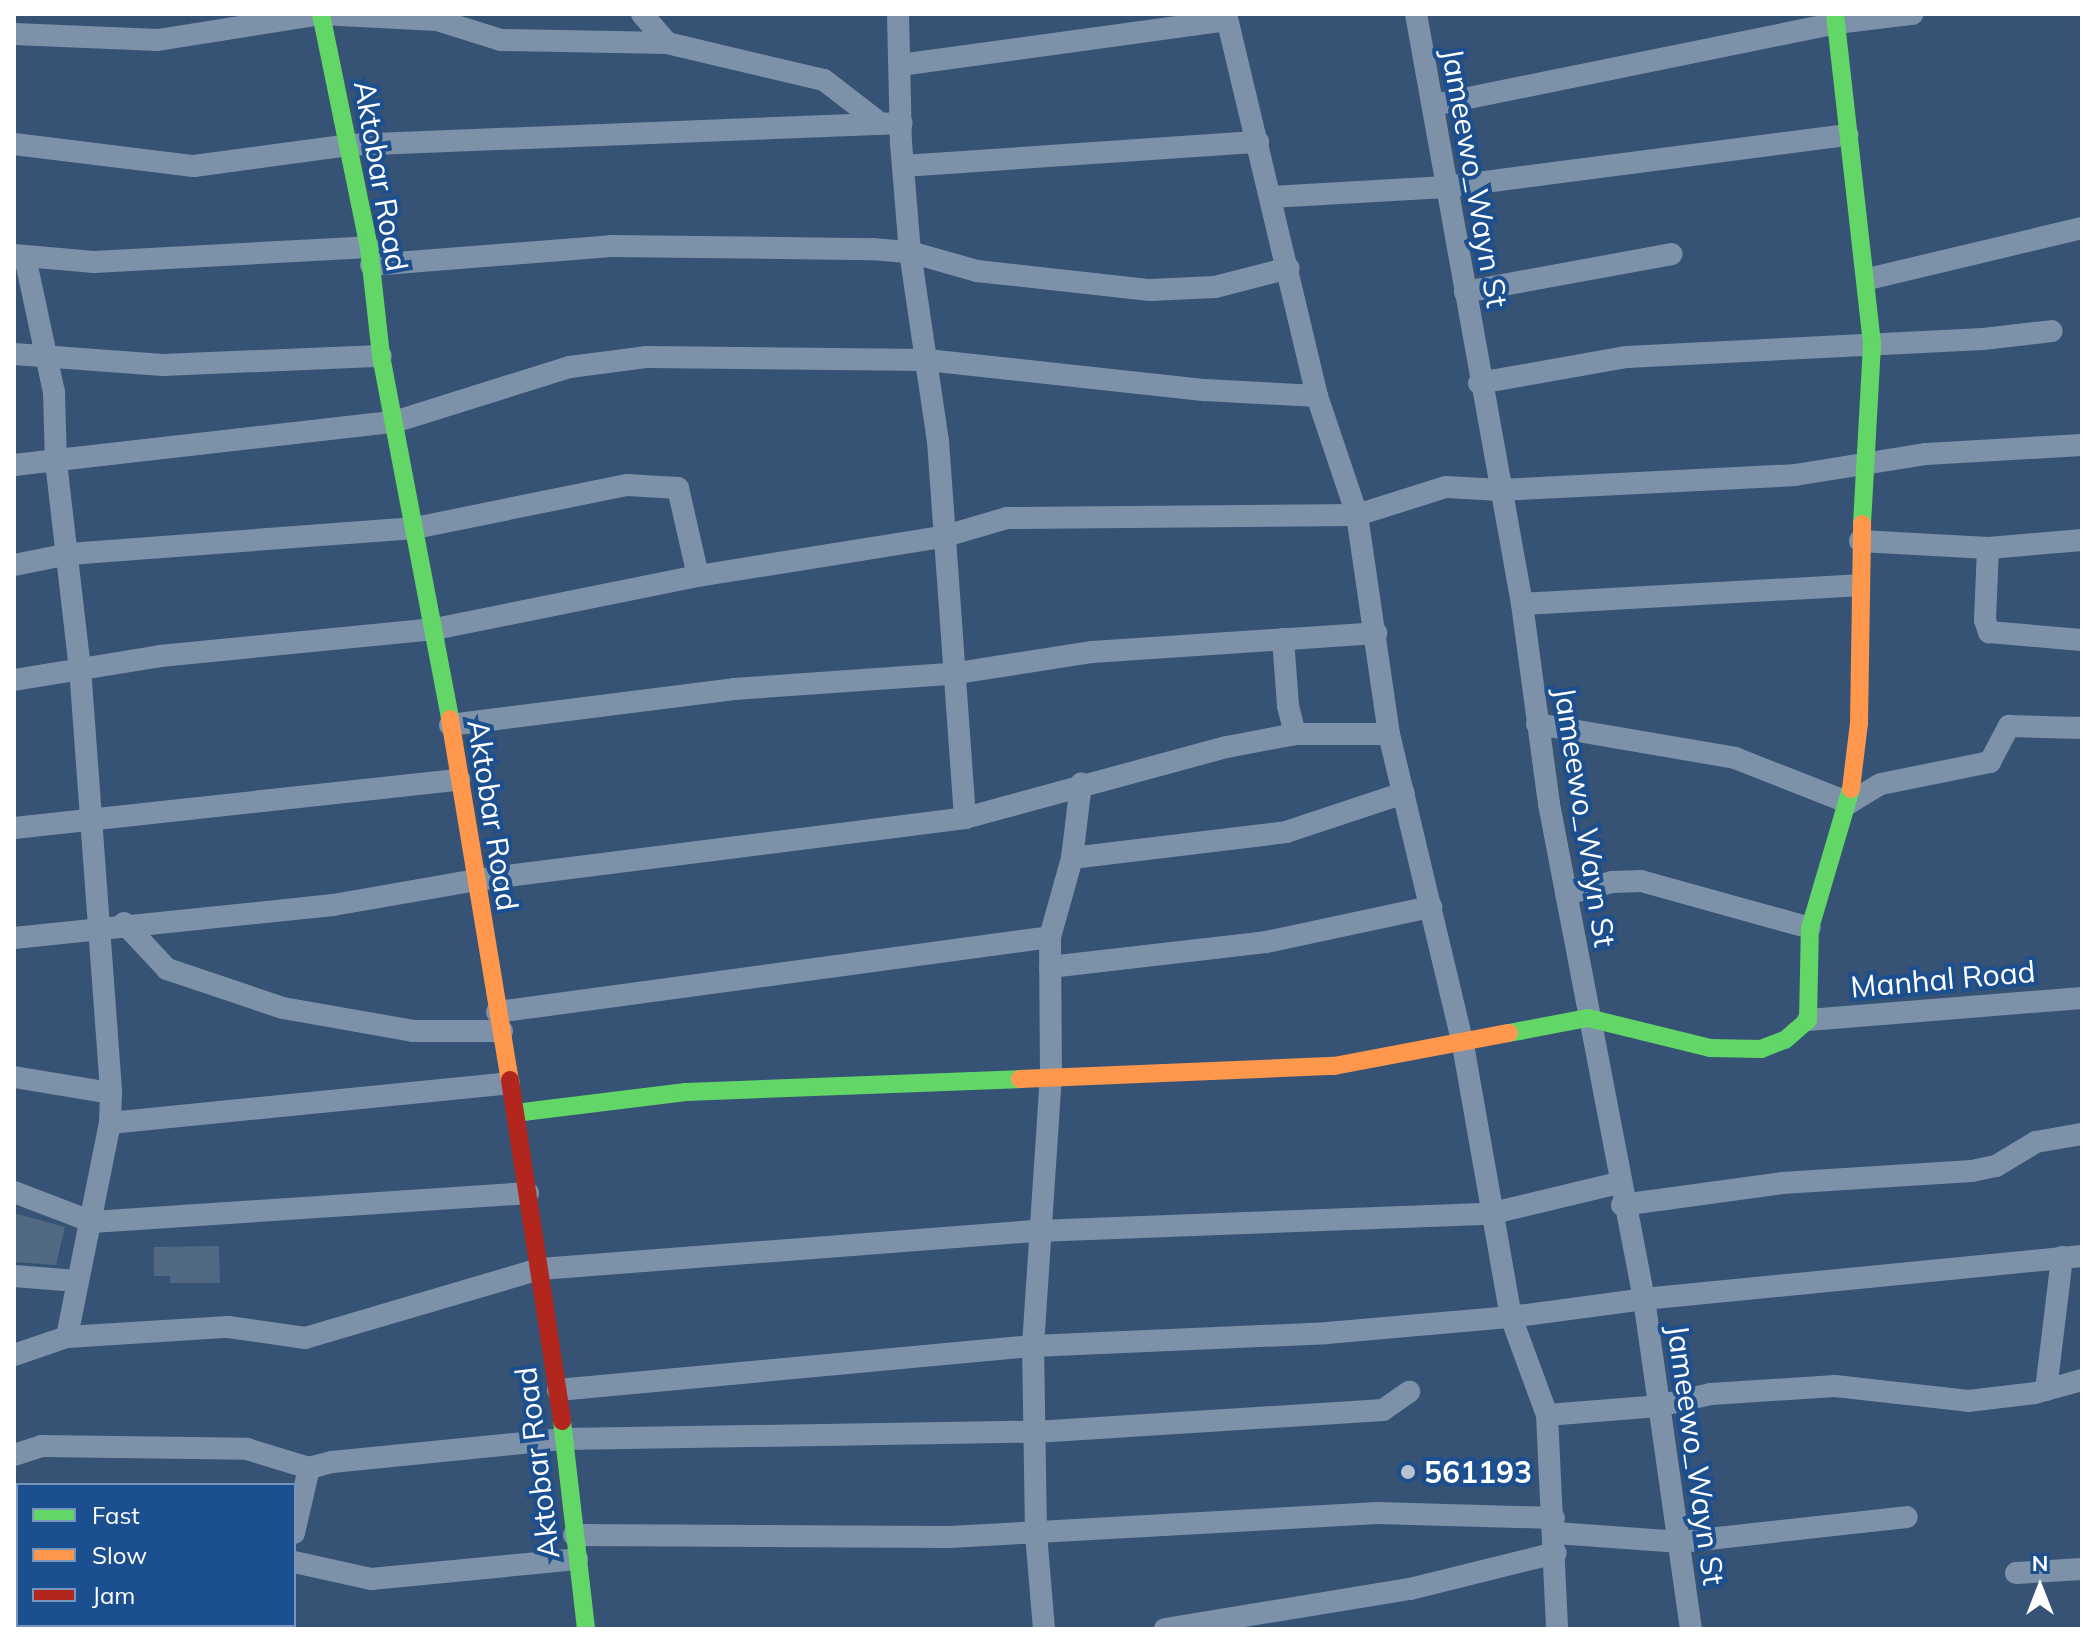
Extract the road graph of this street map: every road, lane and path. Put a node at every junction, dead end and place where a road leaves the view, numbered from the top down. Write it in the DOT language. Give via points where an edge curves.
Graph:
graph roads {
  1 [pos="321,14"];
  2 [pos="642,14"];
  3 [pos="1416,14"];
  4 [pos="1912,14"];
  5 [pos="902,15"];
  6 [pos="1227,16"];
  7 [pos="1835,19"];
  8 [pos="14,34"];
  9 [pos="667,43"];
  10 [pos="900,65"];
  11 [pos="1434,105"];
  12 [pos="891,123"];
  13 [pos="1848,135"];
  14 [pos="1258,142"];
  15 [pos="14,144"];
  16 [pos="349,145"];
  17 [pos="903,166"];
  18 [pos="1446,187"];
  19 [pos="1271,197"];
  20 [pos="2082,228"];
  21 [pos="910,252"];
  22 [pos="1672,254"];
  23 [pos="20,256"];
  24 [pos="370,256"];
  25 [pos="1289,268"];
  26 [pos="1868,279"];
  27 [pos="1465,292"];
  28 [pos="2052,331"];
  29 [pos="1872,345"];
  30 [pos="14,354"];
  31 [pos="47,356"];
  32 [pos="381,356"];
  33 [pos="927,360"];
  34 [pos="1479,383"];
  35 [pos="1317,396"];
  36 [pos="394,422"];
  37 [pos="2082,445"];
  38 [pos="1867,461"];
  39 [pos="56,462"];
  40 [pos="14,465"];
  41 [pos="1501,490"];
  42 [pos="1357,515"];
  43 [pos="415,528"];
  44 [pos="942,537"];
  45 [pos="2082,540"];
  46 [pos="1860,541"];
  47 [pos="1988,548"];
  48 [pos="69,554"];
  49 [pos="14,565"];
  50 [pos="698,576"];
  51 [pos="1858,585"];
  52 [pos="1522,604"];
  53 [pos="435,629"];
  54 [pos="1376,633"];
  55 [pos="1283,639"];
  56 [pos="2082,640"];
  57 [pos="80,668"];
  58 [pos="951,674"];
  59 [pos="14,680"];
  60 [pos="1537,724"];
  61 [pos="450,725"];
  62 [pos="2082,728"];
  63 [pos="1295,734"];
  64 [pos="1389,734"];
  65 [pos="459,780"];
  66 [pos="1081,784"];
  67 [pos="1404,793"];
  68 [pos="1849,803"];
  69 [pos="965,818"];
  70 [pos="88,819"];
  71 [pos="14,828"];
  72 [pos="1072,858"];
  73 [pos="476,880"];
  74 [pos="1566,894"];
  75 [pos="1431,907"];
  76 [pos="124,923"];
  77 [pos="1810,928"];
  78 [pos="95,929"];
  79 [pos="1050,937"];
  80 [pos="14,938"];
  81 [pos="1050,967"];
  82 [pos="2082,998"];
  83 [pos="1588,1018"];
  84 [pos="1808,1020"];
  85 [pos="500,1022"];
  86 [pos="1463,1045"];
  87 [pos="14,1077"];
  88 [pos="1051,1078"];
  89 [pos="509,1083"];
  90 [pos="111,1093"];
  91 [pos="515,1113"];
  92 [pos="110,1123"];
  93 [pos="2082,1134"];
  94 [pos="14,1192"];
  95 [pos="528,1193"];
  96 [pos="1620,1194"];
  97 [pos="1489,1214"];
  98 [pos="92,1222"];
  99 [pos="1038,1231"];
  100 [pos="2072,1256"];
  101 [pos="540,1269"];
  102 [pos="14,1276"];
  103 [pos="77,1281"];
  104 [pos="1644,1299"];
  105 [pos="1511,1317"];
  106 [pos="67,1337"];
  107 [pos="1033,1346"];
  108 [pos="14,1355"];
  109 [pos="2082,1380"];
  110 [pos="558,1390"];
  111 [pos="2046,1390"];
  112 [pos="1409,1392"];
  113 [pos="1658,1406"];
  114 [pos="1547,1415"];
  115 [pos="1035,1432"];
  116 [pos="564,1439"];
  117 [pos="14,1455"];
  118 [pos="309,1468"];
  119 [pos="1907,1517"];
  120 [pos="296,1524"];
  121 [pos="1036,1534"];
  122 [pos="1555,1534"];
  123 [pos="574,1535"];
  124 [pos="1681,1542"];
  125 [pos="577,1559"];
  126 [pos="296,1562"];
  127 [pos="2082,1569"];
  128 [pos="2016,1573"];
  129 [pos="586,1629"];
  130 [pos="1044,1629"];
  131 [pos="1165,1629"];
  132 [pos="1557,1629"];
  133 [pos="1691,1629"];
  1 -- 8 [label="street" via="158,40"];
  1 -- 9 [label="street" via="437,20 501,40"];
  1 -- 16 [label="street, Aktobar Road"];
  2 -- 9 [label="street"];
  3 -- 11 [label="street, Jameewo_Wayn St"];
  4 -- 7 [label="street"];
  5 -- 10 [label="street"];
  6 -- 10 [label="street"];
  6 -- 14 [label="street"];
  7 -- 11 [label="street"];
  7 -- 13 [label="street"];
  9 -- 12 [label="street" via="824,80"];
  10 -- 12 [label="street"];
  11 -- 18 [label="street, Jameewo_Wayn St"];
  12 -- 16 [label="street"];
  12 -- 17 [label="street"];
  13 -- 18 [label="street"];
  13 -- 26 [label="street"];
  14 -- 17 [label="street"];
  14 -- 19 [label="street"];
  15 -- 16 [label="street" via="194,166"];
  16 -- 24 [label="street, Aktobar Road"];
  17 -- 21 [label="street"];
  18 -- 19 [label="street"];
  18 -- 27 [label="street, Jameewo_Wayn St"];
  19 -- 25 [label="street"];
  20 -- 26 [label="street"];
  21 -- 24 [label="street" via="611,246"];
  21 -- 25 [label="street" via="945,266 1150,290 1215,287"];
  21 -- 33 [label="street"];
  22 -- 27 [label="street"];
  23 -- 24 [label="street" via="141,261"];
  23 -- 31 [label="street"];
  24 -- 32 [label="street, Aktobar Road"];
  25 -- 35 [label="street"];
  26 -- 29 [label="street"];
  27 -- 34 [label="street, Jameewo_Wayn St"];
  28 -- 29 [label="street"];
  29 -- 34 [label="street" via="1627,357"];
  29 -- 38 [label="street"];
  30 -- 31 [label="street"];
  31 -- 32 [label="street" via="163,365"];
  31 -- 39 [label="street"];
  32 -- 36 [label="street, Aktobar Road"];
  33 -- 35 [label="street" via="1205,390"];
  33 -- 36 [label="street" via="647,357 570,367"];
  33 -- 44 [label="street"];
  34 -- 41 [label="street, Jameewo_Wayn St"];
  35 -- 42 [label="street"];
  36 -- 39 [label="street"];
  36 -- 43 [label="street, Aktobar Road"];
  37 -- 38 [label="street"];
  38 -- 41 [label="street" via="1795,475"];
  38 -- 46 [label="street"];
  39 -- 40 [label="street"];
  39 -- 48 [label="street"];
  41 -- 42 [label="street" via="1446,487"];
  41 -- 52 [label="street, Jameewo_Wayn St"];
  42 -- 44 [label="street" via="1007,518"];
  42 -- 54 [label="street"];
  43 -- 48 [label="street"];
  43 -- 50 [label="street" via="627,485 678,488"];
  43 -- 53 [label="street, Aktobar Road"];
  44 -- 50 [label="street"];
  44 -- 58 [label="street"];
  45 -- 47 [label="street"];
  46 -- 47 [label="street"];
  46 -- 51 [label="street"];
  47 -- 56 [label="street" via="1989,632"];
  48 -- 49 [label="street"];
  48 -- 57 [label="street"];
  50 -- 53 [label="street"];
  51 -- 52 [label="street"];
  51 -- 68 [label="street" via="1859,723"];
  52 -- 60 [label="street, Jameewo_Wayn St"];
  53 -- 57 [label="street"];
  53 -- 61 [label="street, Aktobar Road"];
  54 -- 55 [label="street"];
  54 -- 64 [label="street"];
  55 -- 58 [label="street" via="1092,652"];
  55 -- 63 [label="street"];
  57 -- 59 [label="street"];
  57 -- 70 [label="street"];
  58 -- 61 [label="street" via="734,689"];
  58 -- 69 [label="street"];
  60 -- 68 [label="street" via="1735,758"];
  60 -- 74 [label="street, Jameewo_Wayn St"];
  61 -- 65 [label="street, Aktobar Road"];
  62 -- 68 [label="street" via="2009,726 1990,762 1881,784"];
  63 -- 64 [label="street"];
  63 -- 66 [label="street"];
  64 -- 67 [label="street"];
  65 -- 70 [label="street"];
  65 -- 73 [label="street, Aktobar Road"];
  66 -- 69 [label="street"];
  66 -- 72 [label="street"];
  67 -- 72 [label="street" via="1286,832"];
  67 -- 75 [label="street"];
  68 -- 77 [label="street"];
  69 -- 73 [label="street"];
  70 -- 71 [label="street"];
  70 -- 78 [label="street"];
  72 -- 79 [label="street"];
  73 -- 76 [label="street" via="333,905"];
  73 -- 85 [label="street, Aktobar Road"];
  74 -- 77 [label="street" via="1641,881"];
  74 -- 83 [label="street, Jameewo_Wayn St"];
  75 -- 81 [label="street" via="1266,942"];
  75 -- 86 [label="street"];
  76 -- 78 [label="street"];
  76 -- 85 [label="street" via="167,969 283,1008 413,1031"];
  77 -- 84 [label="street"];
  78 -- 80 [label="street"];
  78 -- 90 [label="street"];
  79 -- 81 [label="street"];
  79 -- 85 [label="street"];
  81 -- 88 [label="street"];
  82 -- 84 [label="street, Manhal Road"];
  83 -- 84 [label="street" via="1732,1050 1761,1049 1785,1040"];
  83 -- 86 [label="street"];
  83 -- 96 [label="street, Jameewo_Wayn St"];
  85 -- 89 [label="street, Aktobar Road"];
  86 -- 88 [label="street" via="1334,1066"];
  86 -- 97 [label="street"];
  87 -- 90 [label="street"];
  88 -- 91 [label="street" via="664,1093"];
  88 -- 99 [label="street"];
  89 -- 91 [label="street, Aktobar Road"];
  89 -- 92 [label="street"];
  90 -- 92 [label="street"];
  91 -- 95 [label="street, Aktobar Road"];
  92 -- 98 [label="street"];
  93 -- 96 [label="street" via="2036,1142 1996,1166 1972,1171"];
  94 -- 98 [label="street"];
  95 -- 98 [label="street"];
  95 -- 101 [label="street, Aktobar Road"];
  96 -- 97 [label="street"];
  96 -- 104 [label="street, Jameewo_Wayn St"];
  97 -- 99 [label="street"];
  97 -- 105 [label="street"];
  98 -- 103 [label="street"];
  99 -- 101 [label="street"];
  99 -- 107 [label="street"];
  100 -- 104 [label="street"];
  100 -- 111 [label="street"];
  101 -- 106 [label="street" via="305,1338 228,1327"];
  101 -- 110 [label="street, Aktobar Road"];
  102 -- 103 [label="street"];
  103 -- 106 [label="street"];
  104 -- 105 [label="street"];
  104 -- 113 [label="street, Jameewo_Wayn St"];
  105 -- 107 [label="street" via="1327,1333"];
  105 -- 114 [label="street"];
  106 -- 108 [label="street"];
  107 -- 110 [label="street"];
  107 -- 115 [label="street"];
  109 -- 111 [label="street"];
  110 -- 116 [label="street, Aktobar Road"];
  111 -- 113 [label="street" via="1968,1401 1835,1386 1711,1394"];
  112 -- 115 [label="street" via="1383,1410"];
  113 -- 114 [label="street"];
  113 -- 124 [label="street, Jameewo_Wayn St"];
  114 -- 122 [label="street"];
  115 -- 116 [label="street"];
  115 -- 121 [label="street"];
  116 -- 118 [label="street"];
  116 -- 123 [label="street, Aktobar Road"];
  117 -- 118 [label="street" via="42,1446 247,1449"];
  118 -- 120 [label="street"];
  119 -- 124 [label="street"];
  121 -- 122 [label="street" via="1377,1513"];
  121 -- 123 [label="street"];
  121 -- 130 [label="street"];
  122 -- 124 [label="street"];
  122 -- 131 [label="street" via="1410,1589"];
  122 -- 132 [label="street"];
  123 -- 125 [label="street, Aktobar Road"];
  124 -- 133 [label="street, Jameewo_Wayn St"];
  125 -- 126 [label="street" via="371,1579"];
  125 -- 129 [label="street, Aktobar Road"];
  127 -- 128 [label="street"];
}
